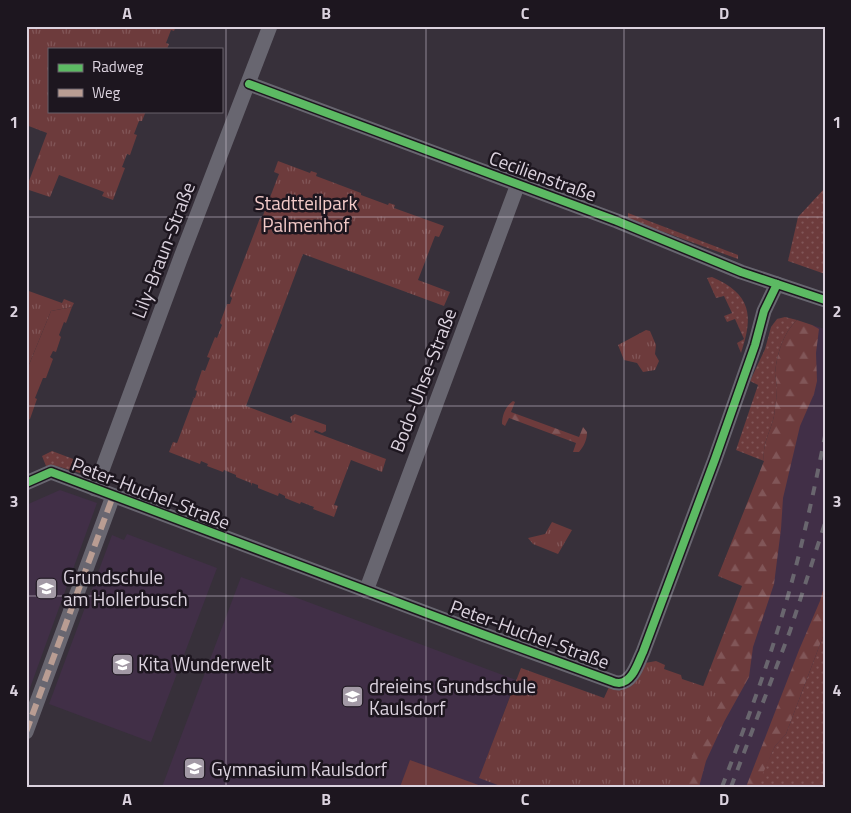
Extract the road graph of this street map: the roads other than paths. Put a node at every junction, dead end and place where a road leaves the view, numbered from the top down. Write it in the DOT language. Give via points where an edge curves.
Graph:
graph roads {
  1 [pos="270,26"];
  2 [pos="249,84"];
  3 [pos="518,184"];
  4 [pos="777,284"];
  5 [pos="825,300"];
  6 [pos="26,483"];
  7 [pos="94,489"];
  8 [pos="113,496"];
  9 [pos="366,591"];
  10 [pos="26,732"];
  1 -- 2 [label="street, Lily-Braun-Straße"];
  2 -- 3 [label="street, Cecilienstraße"];
  2 -- 7 [label="street, Lily-Braun-Straße"];
  3 -- 4 [label="street, Cecilienstraße"];
  3 -- 9 [label="street, Bodo-Uhse-Straße"];
  4 -- 5 [label="street, Cecilienstraße"];
  4 -- 9 [label="street, Peter-Huchel-Straße" via="764,311 711,470 643,652 630,677 619,683 611,681"];
  6 -- 7 [label="street, Peter-Huchel-Straße" via="51,472"];
  7 -- 8 [label="street, Peter-Huchel-Straße"];
  8 -- 9 [label="street, Peter-Huchel-Straße"];
  8 -- 10 [label="street"];
}
